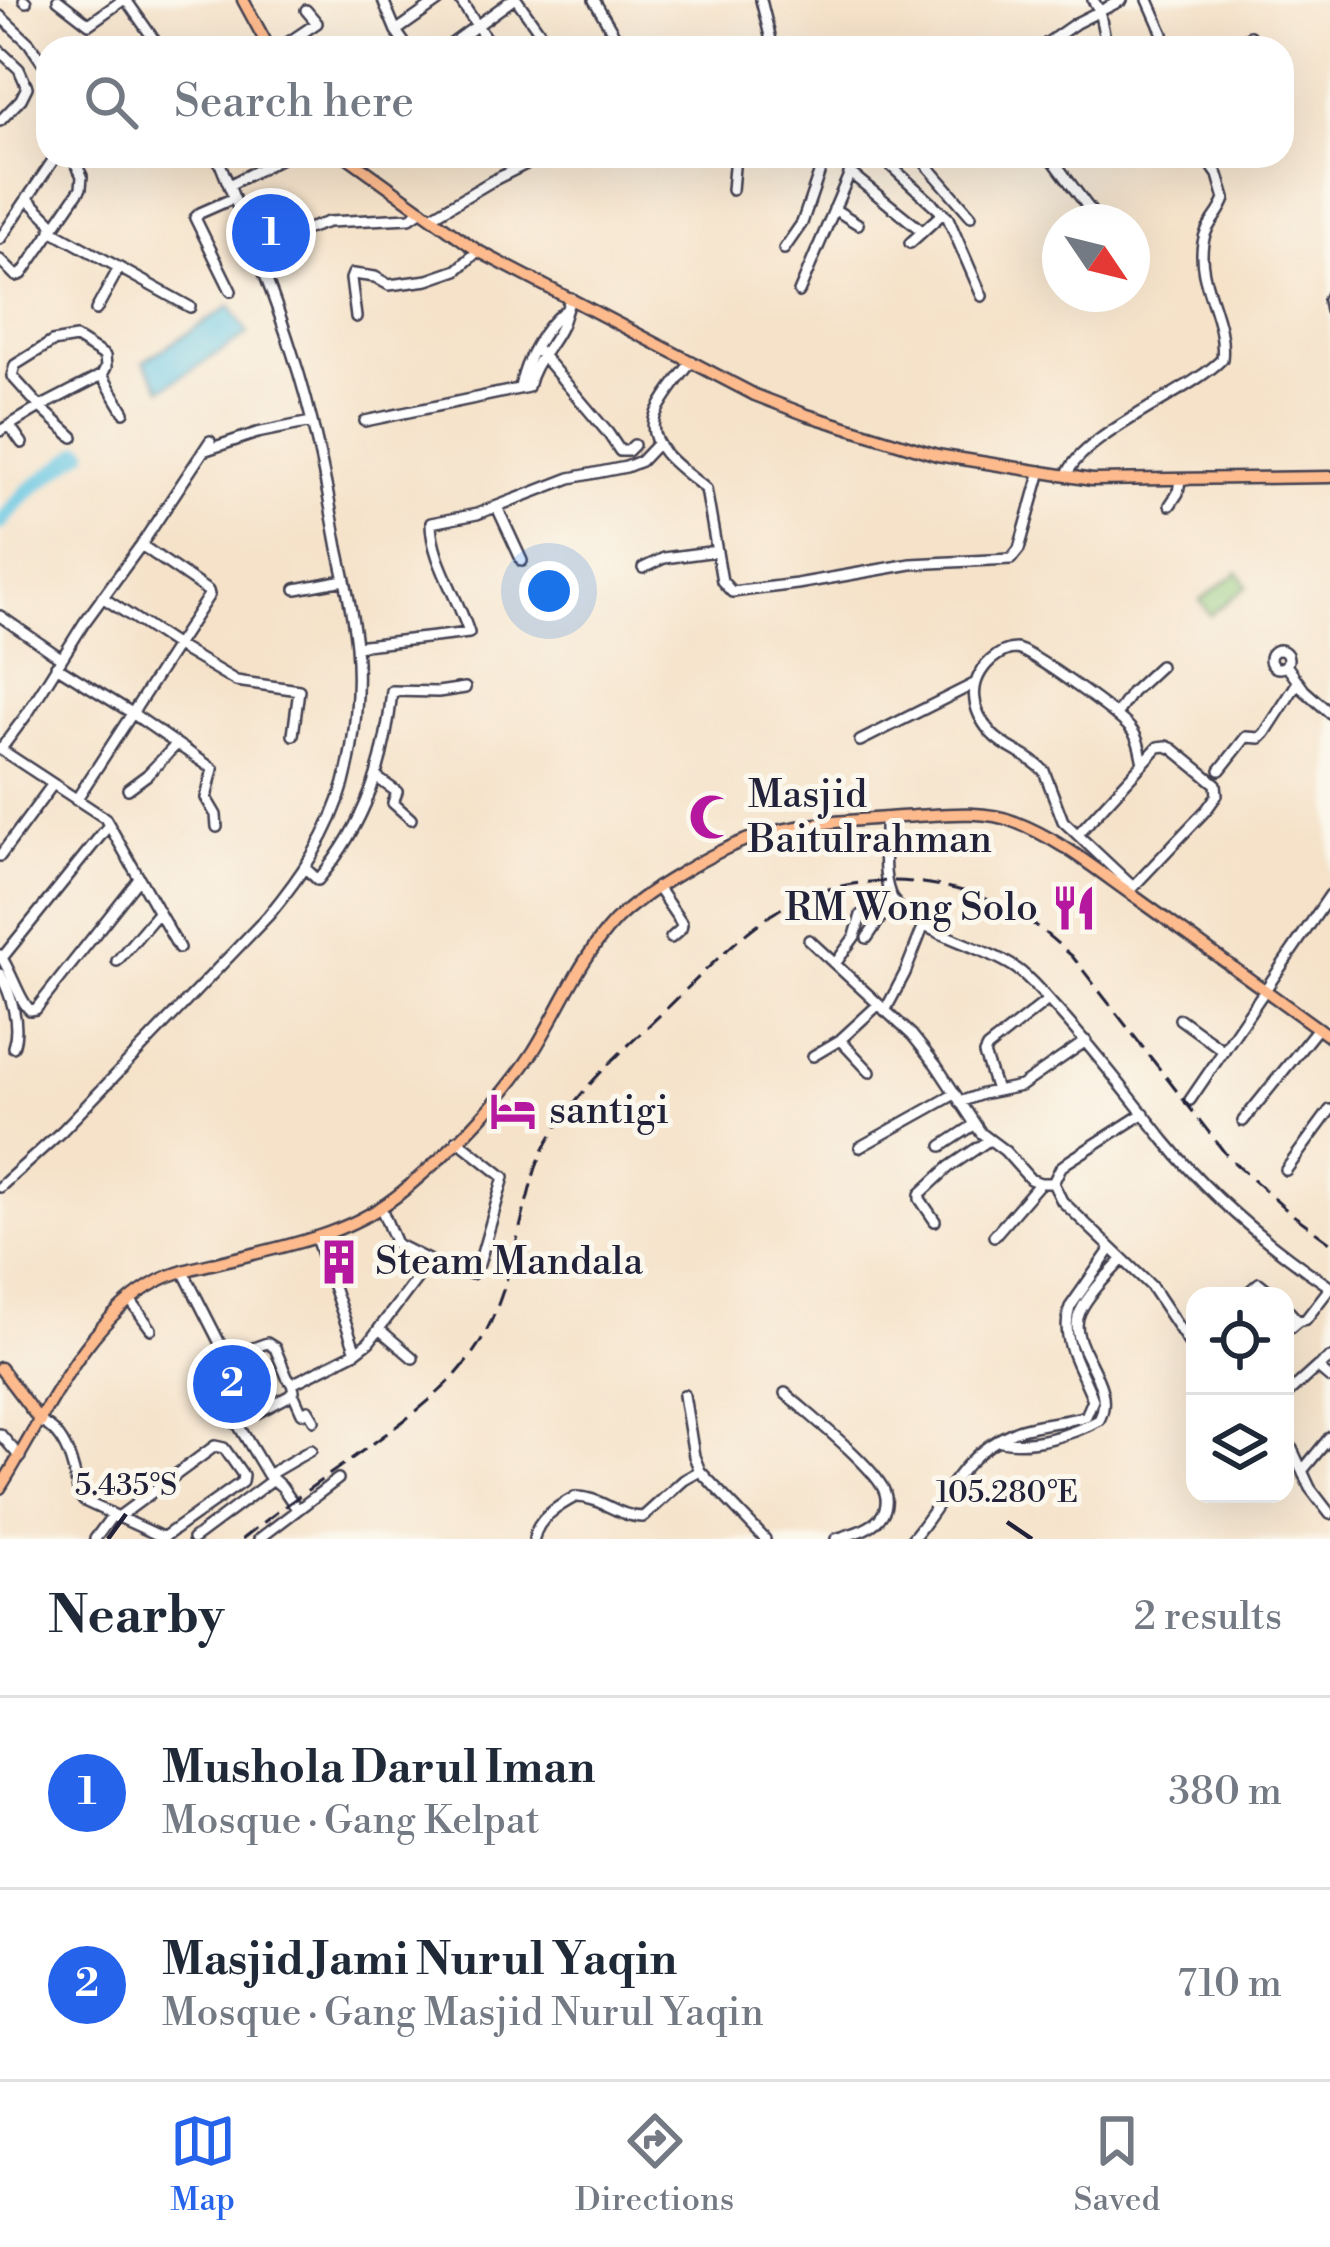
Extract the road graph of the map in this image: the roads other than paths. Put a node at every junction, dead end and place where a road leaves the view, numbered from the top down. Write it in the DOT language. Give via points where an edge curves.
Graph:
graph roads {
  1 [pos="58,0"];
  2 [pos="125,0"];
  3 [pos="243,0"];
  4 [pos="383,0"];
  5 [pos="440,0"];
  6 [pos="460,0"];
  7 [pos="515,0"];
  8 [pos="594,0"];
  9 [pos="760,0"];
  10 [pos="1122,0"];
  11 [pos="1148,0"];
  12 [pos="1096,5"];
  13 [pos="306,10"];
  14 [pos="0,16"];
  15 [pos="477,26"];
  16 [pos="396,31"];
  17 [pos="539,32"];
  18 [pos="151,36"];
  19 [pos="262,36"];
  20 [pos="297,36"];
  21 [pos="400,36"];
  22 [pos="463,36"];
  23 [pos="484,36"];
  24 [pos="533,36"];
  25 [pos="542,36"];
  26 [pos="615,36"];
  27 [pos="769,36"];
  28 [pos="1056,36"];
  29 [pos="1104,36"];
  30 [pos="1162,36"];
  31 [pos="0,51"];
  32 [pos="36,54"];
  33 [pos="0,121"];
  34 [pos="48,168"];
  35 [pos="77,168"];
  36 [pos="222,168"];
  37 [pos="262,168"];
  38 [pos="361,168"];
  39 [pos="518,168"];
  40 [pos="734,168"];
  41 [pos="821,168"];
  42 [pos="851,168"];
  43 [pos="893,168"];
  44 [pos="928,168"];
  45 [pos="1059,168"];
  46 [pos="1213,168"];
  47 [pos="849,172"];
  48 [pos="229,185"];
  49 [pos="733,190"];
  50 [pos="28,198"];
  51 [pos="234,198"];
  52 [pos="1086,204"];
  53 [pos="834,209"];
  54 [pos="426,213"];
  55 [pos="943,213"];
  56 [pos="970,216"];
  57 [pos="858,224"];
  58 [pos="52,228"];
  59 [pos="922,231"];
  60 [pos="0,239"];
  61 [pos="910,243"];
  62 [pos="255,247"];
  63 [pos="784,249"];
  64 [pos="478,251"];
  65 [pos="0,260"];
  66 [pos="119,268"];
  67 [pos="231,291"];
  68 [pos="799,292"];
  69 [pos="982,296"];
  70 [pos="1330,296"];
  71 [pos="571,298"];
  72 [pos="190,307"];
  73 [pos="96,310"];
  74 [pos="1330,311"];
  75 [pos="356,317"];
  76 [pos="539,352"];
  77 [pos="692,361"];
  78 [pos="102,376"];
  79 [pos="40,407"];
  80 [pos="124,412"];
  81 [pos="365,421"];
  82 [pos="311,422"];
  83 [pos="5,429"];
  84 [pos="73,437"];
  85 [pos="658,442"];
  86 [pos="22,443"];
  87 [pos="634,445"];
  88 [pos="1041,471"];
  89 [pos="1067,476"];
  90 [pos="1330,477"];
  91 [pos="1180,480"];
  92 [pos="1170,505"];
  93 [pos="497,507"];
  94 [pos="141,545"];
  95 [pos="718,551"];
  96 [pos="522,561"];
  97 [pos="644,568"];
  98 [pos="344,580"];
  99 [pos="296,590"];
  100 [pos="102,597"];
  101 [pos="0,616"];
  102 [pos="176,645"];
  103 [pos="356,646"];
  104 [pos="59,662"];
  105 [pos="1286,664"];
  106 [pos="1160,666"];
  107 [pos="1298,682"];
  108 [pos="974,684"];
  109 [pos="465,688"];
  110 [pos="1330,712"];
  111 [pos="132,713"];
  112 [pos="1116,715"];
  113 [pos="292,735"];
  114 [pos="860,740"];
  115 [pos="177,744"];
  116 [pos="0,749"];
  117 [pos="1143,763"];
  118 [pos="1220,770"];
  119 [pos="376,778"];
  120 [pos="53,784"];
  121 [pos="128,788"];
  122 [pos="76,800"];
  123 [pos="334,814"];
  124 [pos="885,818"];
  125 [pos="411,819"];
  126 [pos="109,825"];
  127 [pos="217,826"];
  128 [pos="356,826"];
  129 [pos="1078,833"];
  130 [pos="0,856"];
  131 [pos="304,868"];
  132 [pos="138,880"];
  133 [pos="657,887"];
  134 [pos="1131,889"];
  135 [pos="1330,895"];
  136 [pos="893,901"];
  137 [pos="885,912"];
  138 [pos="158,913"];
  139 [pos="924,925"];
  140 [pos="671,938"];
  141 [pos="867,938"];
  142 [pos="809,940"];
  143 [pos="179,948"];
  144 [pos="1,957"];
  145 [pos="117,961"];
  146 [pos="835,964"];
  147 [pos="0,974"];
  148 [pos="1266,991"];
  149 [pos="1048,1000"];
  150 [pos="882,1008"];
  151 [pos="1180,1019"];
  152 [pos="1318,1028"];
  153 [pos="1330,1037"];
  154 [pos="840,1040"];
  155 [pos="1086,1041"];
  156 [pos="13,1047"];
  157 [pos="1225,1051"];
  158 [pos="813,1056"];
  159 [pos="870,1072"];
  160 [pos="995,1090"];
  161 [pos="957,1098"];
  162 [pos="1190,1100"];
  163 [pos="1330,1110"];
  164 [pos="1144,1113"];
  165 [pos="1243,1121"];
  166 [pos="974,1125"];
  167 [pos="457,1140"];
  168 [pos="989,1141"];
  169 [pos="942,1146"];
  170 [pos="860,1147"];
  171 [pos="1286,1170"];
  172 [pos="1046,1183"];
  173 [pos="0,1187"];
  174 [pos="381,1208"];
  175 [pos="935,1221"];
  176 [pos="994,1236"];
  177 [pos="316,1238"];
  178 [pos="1110,1250"];
  179 [pos="1122,1260"];
  180 [pos="430,1261"];
  181 [pos="183,1271"];
  182 [pos="1330,1288"];
  183 [pos="131,1300"];
  184 [pos="1075,1309"];
  185 [pos="1294,1317"];
  186 [pos="1298,1321"];
  187 [pos="1294,1324"];
  188 [pos="151,1329"];
  189 [pos="380,1329"];
  190 [pos="1186,1337"];
  191 [pos="356,1352"];
  192 [pos="228,1358"];
  193 [pos="413,1358"];
  194 [pos="1330,1358"];
  195 [pos="1317,1366"];
  196 [pos="0,1368"];
  197 [pos="1330,1378"];
  198 [pos="292,1388"];
  199 [pos="785,1394"];
  200 [pos="685,1395"];
  201 [pos="1286,1395"];
  202 [pos="314,1420"];
  203 [pos="40,1422"];
  204 [pos="236,1424"];
  205 [pos="0,1434"];
  206 [pos="1330,1437"];
  207 [pos="311,1450"];
  208 [pos="1294,1454"];
  209 [pos="20,1457"];
  210 [pos="700,1471"];
  211 [pos="1302,1471"];
  212 [pos="270,1478"];
  213 [pos="338,1479"];
  214 [pos="0,1488"];
  215 [pos="296,1509"];
  216 [pos="1330,1514"];
  217 [pos="115,1516"];
  218 [pos="163,1538"];
  219 [pos="95,1539"];
  220 [pos="193,1539"];
  221 [pos="259,1539"];
  222 [pos="534,1539"];
  223 [pos="765,1539"];
  224 [pos="836,1539"];
  225 [pos="912,1539"];
  1 -- 2 [label="street" via="88,24"];
  2 -- 18 [label="street"];
  3 -- 19 [label="main road"];
  4 -- 16 [label="street"];
  5 -- 16 [label="street"];
  6 -- 15 [label="street"];
  7 -- 15 [label="street"];
  7 -- 17 [label="street"];
  8 -- 26 [label="street"];
  9 -- 27 [label="street"];
  10 -- 12 [label="street"];
  11 -- 30 [label="street"];
  12 -- 28 [label="street"];
  12 -- 29 [label="street"];
  13 -- 20 [label="street" via="316,23"];
  14 -- 32 [label="street"];
  15 -- 22 [label="street"];
  15 -- 23 [label="street"];
  16 -- 21 [label="street"];
  17 -- 24 [label="street"];
  17 -- 25 [label="street"];
  31 -- 33 [label="street" via="27,86"];
  34 -- 50 [label="street"];
  35 -- 58 [label="street" via="82,182"];
  36 -- 48 [label="street"];
  37 -- 48 [label="street"];
  38 -- 54 [label="main road"];
  39 -- 54 [label="street"];
  40 -- 49 [label="street"];
  41 -- 63 [label="street" via="802,224"];
  42 -- 47 [label="street"];
  43 -- 55 [label="street"];
  44 -- 56 [label="street"];
  45 -- 52 [label="street"];
  46 -- 89 [label="street" via="1225,199 1203,237 1202,260 1222,359 1130,418 1073,462"];
  47 -- 53 [label="street"];
  47 -- 59 [label="street"];
  48 -- 51 [label="street"];
  50 -- 58 [label="street"];
  50 -- 60 [label="street"];
  51 -- 62 [label="street"];
  51 -- 67 [label="street" via="195,218"];
  53 -- 57 [label="street"];
  53 -- 68 [label="street"];
  54 -- 62 [label="street" via="328,222"];
  54 -- 64 [label="main road"];
  55 -- 59 [label="street"];
  55 -- 69 [label="street"];
  58 -- 65 [label="street" via="19,276"];
  58 -- 66 [label="street"];
  59 -- 61 [label="street"];
  62 -- 82 [label="street"];
  64 -- 71 [label="main road"];
  64 -- 75 [label="street" via="428,280 389,285 353,274"];
  66 -- 72 [label="street"];
  66 -- 73 [label="street"];
  70 -- 74 [label="street"];
  71 -- 76 [label="street"];
  71 -- 77 [label="main road"];
  76 -- 81 [label="street" via="528,387"];
  76 -- 87 [label="street" via="620,451"];
  77 -- 85 [label="street" via="654,418"];
  77 -- 88 [label="main road" via="807,416 937,455"];
  78 -- 79 [label="street"];
  78 -- 79 [label="street" via="105,356 76,338 34,350 12,376"];
  78 -- 80 [label="street"];
  79 -- 83 [label="street"];
  79 -- 84 [label="street"];
  82 -- 94 [label="street" via="207,446"];
  82 -- 98 [label="street"];
  83 -- 86 [label="street"];
  85 -- 93 [label="street" via="632,465 556,482"];
  85 -- 95 [label="street" via="705,487"];
  88 -- 89 [label="main road"];
  88 -- 95 [label="street" via="1011,559 911,564 738,593 725,588"];
  89 -- 91 [label="main road"];
  90 -- 91 [label="main road"];
  91 -- 92 [label="street"];
  93 -- 96 [label="street"];
  93 -- 103 [label="street" via="430,524 469,633"];
  94 -- 100 [label="street"];
  94 -- 102 [label="street" via="209,592"];
  95 -- 97 [label="street"];
  98 -- 99 [label="street"];
  98 -- 103 [label="street"];
  100 -- 102 [label="street"];
  100 -- 104 [label="street"];
  101 -- 104 [label="street"];
  102 -- 111 [label="street"];
  102 -- 113 [label="street" via="236,681 299,690"];
  103 -- 123 [label="street" via="350,748"];
  104 -- 111 [label="street"];
  104 -- 116 [label="street"];
  105 -- 107 [label="street"];
  106 -- 112 [label="street"];
  107 -- 110 [label="street"];
  107 -- 118 [label="street" via="1265,733 1246,737"];
  108 -- 112 [label="street" via="993,658 1024,650"];
  108 -- 114 [label="street"];
  108 -- 129 [label="street" via="988,730 1039,764 1063,821"];
  109 -- 119 [label="street" via="392,691"];
  111 -- 115 [label="street"];
  111 -- 122 [label="street"];
  112 -- 117 [label="street" via="1136,735"];
  115 -- 121 [label="street"];
  115 -- 127 [label="street" via="213,769 206,798"];
  116 -- 120 [label="street"];
  117 -- 129 [label="street"];
  117 -- 134 [label="street" via="1158,747 1171,747 1218,790"];
  119 -- 125 [label="street" via="397,792 393,803"];
  119 -- 128 [label="street"];
  120 -- 122 [label="street"];
  120 -- 130 [label="street"];
  122 -- 126 [label="street"];
  123 -- 128 [label="street"];
  123 -- 131 [label="street"];
  124 -- 133 [label="main road" via="754,838"];
  124 -- 134 [label="main road" via="1010,819"];
  124 -- 136 [label="street"];
  126 -- 132 [label="street"];
  126 -- 144 [label="street"];
  128 -- 131 [label="street" via="319,880"];
  129 -- 134 [label="street"];
  131 -- 173 [label="street" via="231,956"];
  132 -- 138 [label="street"];
  132 -- 144 [label="street" via="33,1010"];
  133 -- 140 [label="street" via="682,924"];
  133 -- 167 [label="main road" via="613,923 512,1083"];
  134 -- 148 [label="main road"];
  135 -- 148 [label="street"];
  136 -- 137 [label="street"];
  136 -- 139 [label="street"];
  137 -- 141 [label="street"];
  137 -- 146 [label="street" via="861,915"];
  138 -- 143 [label="street"];
  138 -- 145 [label="street"];
  139 -- 149 [label="street" via="1007,962"];
  139 -- 150 [label="street"];
  142 -- 146 [label="street"];
  146 -- 150 [label="street"];
  147 -- 156 [label="street"];
  148 -- 152 [label="main road"];
  148 -- 157 [label="street"];
  149 -- 155 [label="street"];
  149 -- 160 [label="street" via="987,1048"];
  150 -- 154 [label="street"];
  150 -- 161 [label="street"];
  151 -- 157 [label="street"];
  152 -- 153 [label="main road"];
  152 -- 165 [label="street"];
  154 -- 158 [label="street"];
  154 -- 159 [label="street"];
  155 -- 160 [label="street" via="1021,1086"];
  155 -- 164 [label="street"];
  157 -- 162 [label="street"];
  160 -- 161 [label="street"];
  161 -- 166 [label="street"];
  161 -- 170 [label="street"];
  163 -- 171 [label="street"];
  164 -- 172 [label="street"];
  164 -- 182 [label="street" via="1232,1214"];
  166 -- 168 [label="street"];
  166 -- 169 [label="street"];
  167 -- 174 [label="main road"];
  167 -- 180 [label="street" via="504,1177 475,1272"];
  168 -- 172 [label="street" via="1030,1179"];
  168 -- 175 [label="street" via="920,1194"];
  172 -- 176 [label="street"];
  172 -- 178 [label="street"];
  174 -- 177 [label="main road"];
  174 -- 180 [label="street" via="396,1244"];
  177 -- 181 [label="main road"];
  177 -- 191 [label="street"];
  178 -- 179 [label="street"];
  178 -- 184 [label="street"];
  179 -- 184 [label="street"];
  179 -- 190 [label="street"];
  180 -- 189 [label="street"];
  181 -- 183 [label="main road"];
  181 -- 192 [label="street"];
  182 -- 186 [label="street"];
  183 -- 188 [label="street"];
  183 -- 203 [label="main road" via="85,1348"];
  184 -- 225 [label="street" via="1102,1388 1099,1420 986,1446"];
  185 -- 186 [label="street"];
  186 -- 187 [label="street"];
  189 -- 191 [label="street"];
  189 -- 193 [label="street"];
  191 -- 198 [label="street"];
  192 -- 198 [label="street" via="267,1343"];
  192 -- 204 [label="street" via="211,1378"];
  194 -- 195 [label="street"];
  195 -- 197 [label="street"];
  195 -- 201 [label="street"];
  196 -- 203 [label="main road"];
  198 -- 202 [label="street"];
  198 -- 204 [label="street"];
  199 -- 224 [label="street" via="874,1475 886,1497 873,1525"];
  200 -- 210 [label="street"];
  203 -- 209 [label="main road"];
  203 -- 217 [label="street" via="62,1441 79,1495"];
  204 -- 212 [label="street"];
  205 -- 209 [label="street"];
  206 -- 211 [label="street"];
  207 -- 212 [label="street"];
  208 -- 211 [label="street"];
  209 -- 214 [label="main road"];
  210 -- 222 [label="street" via="643,1517 575,1497 547,1516"];
  210 -- 223 [label="street"];
  211 -- 216 [label="street"];
  212 -- 215 [label="street"];
  212 -- 220 [label="street"];
  213 -- 215 [label="street"];
  215 -- 221 [label="street"];
  217 -- 218 [label="street"];
  217 -- 218 [label="street" via="215,1446 224,1448 241,1484"];
  217 -- 219 [label="street"];
}
